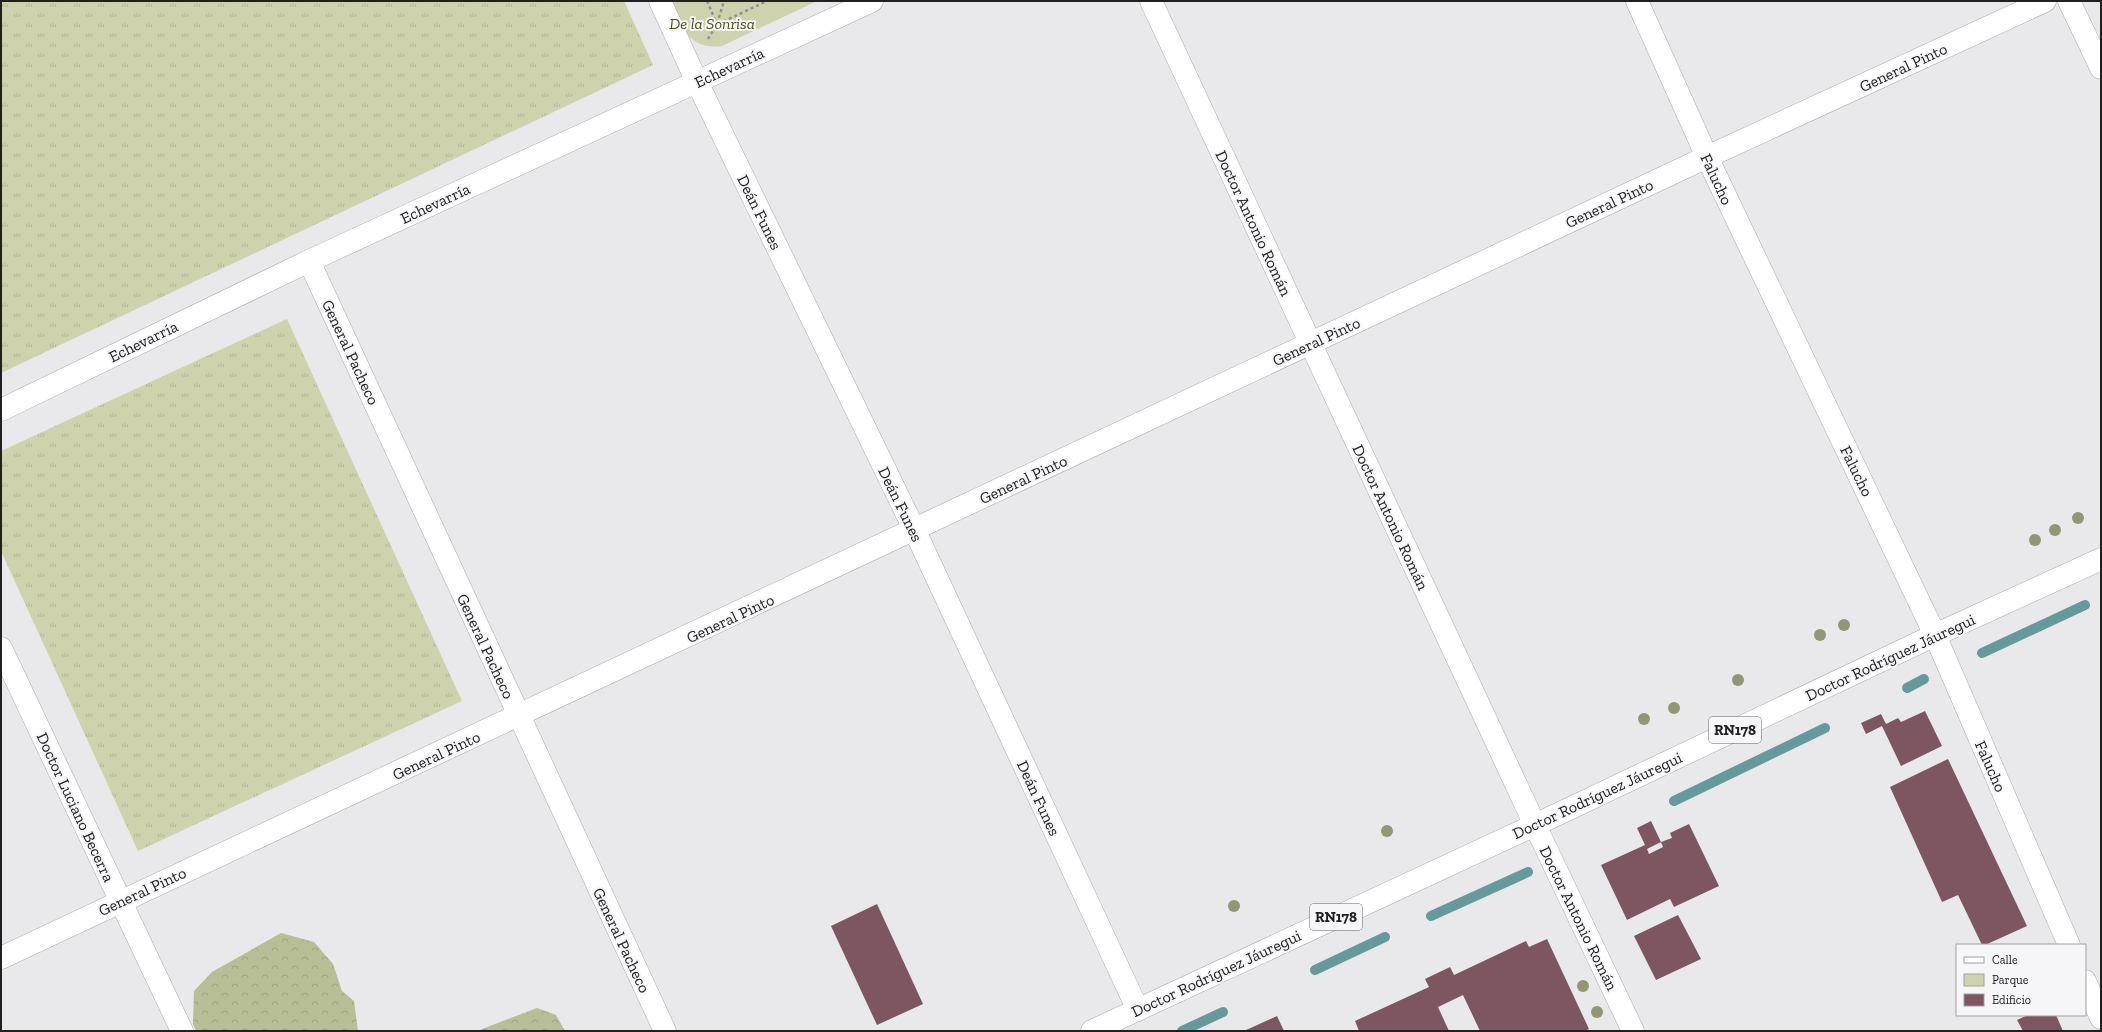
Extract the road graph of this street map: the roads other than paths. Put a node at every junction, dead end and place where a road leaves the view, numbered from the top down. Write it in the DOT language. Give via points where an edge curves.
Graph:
graph roads {
  1 [pos="660,1"];
  2 [pos="872,1"];
  3 [pos="1151,1"];
  4 [pos="1637,1"];
  5 [pos="2045,1"];
  6 [pos="2069,1"];
  7 [pos="2101,68"];
  8 [pos="697,82"];
  9 [pos="1707,157"];
  10 [pos="309,261"];
  11 [pos="1310,343"];
  12 [pos="1,410"];
  13 [pos="914,531"];
  14 [pos="2101,559"];
  15 [pos="1935,635"];
  16 [pos="1,648"];
  17 [pos="519,717"];
  18 [pos="1535,825"];
  19 [pos="120,901"];
  20 [pos="2069,944"];
  21 [pos="1,958"];
  22 [pos="2086,983"];
  23 [pos="1138,1010"];
  24 [pos="2101,1018"];
  25 [pos="182,1031"];
  26 [pos="664,1031"];
  27 [pos="1092,1031"];
  28 [pos="1633,1031"];
  1 -- 8 [label="street, Deán Funes"];
  2 -- 8 [label="street, Echevarría"];
  3 -- 11 [label="street, Doctor Antonio Román"];
  4 -- 9 [label="street, Falucho"];
  5 -- 9 [label="street, General Pinto"];
  6 -- 7 [label="street"];
  8 -- 10 [label="street, Echevarría"];
  8 -- 13 [label="street, Deán Funes"];
  9 -- 11 [label="street, General Pinto"];
  9 -- 15 [label="street, Falucho"];
  10 -- 12 [label="street, Echevarría"];
  10 -- 17 [label="street, General Pacheco"];
  11 -- 13 [label="street, General Pinto"];
  11 -- 18 [label="street, Doctor Antonio Román"];
  13 -- 17 [label="street, General Pinto"];
  13 -- 23 [label="street, Deán Funes"];
  14 -- 15 [label="street, Doctor Rodríguez Jáuregui / RN178"];
  15 -- 18 [label="street, Doctor Rodríguez Jáuregui / RN178"];
  15 -- 20 [label="street, Falucho"];
  16 -- 19 [label="street, Doctor Luciano Becerra"];
  17 -- 19 [label="street, General Pinto"];
  17 -- 26 [label="street, General Pacheco"];
  18 -- 23 [label="street, Doctor Rodríguez Jáuregui / RN178"];
  18 -- 28 [label="street, Doctor Antonio Román"];
  19 -- 21 [label="street, General Pinto"];
  19 -- 25 [label="street, Doctor Luciano Becerra"];
  22 -- 24 [label="street"];
  23 -- 27 [label="street, Doctor Rodríguez Jáuregui / RN178"];
}
